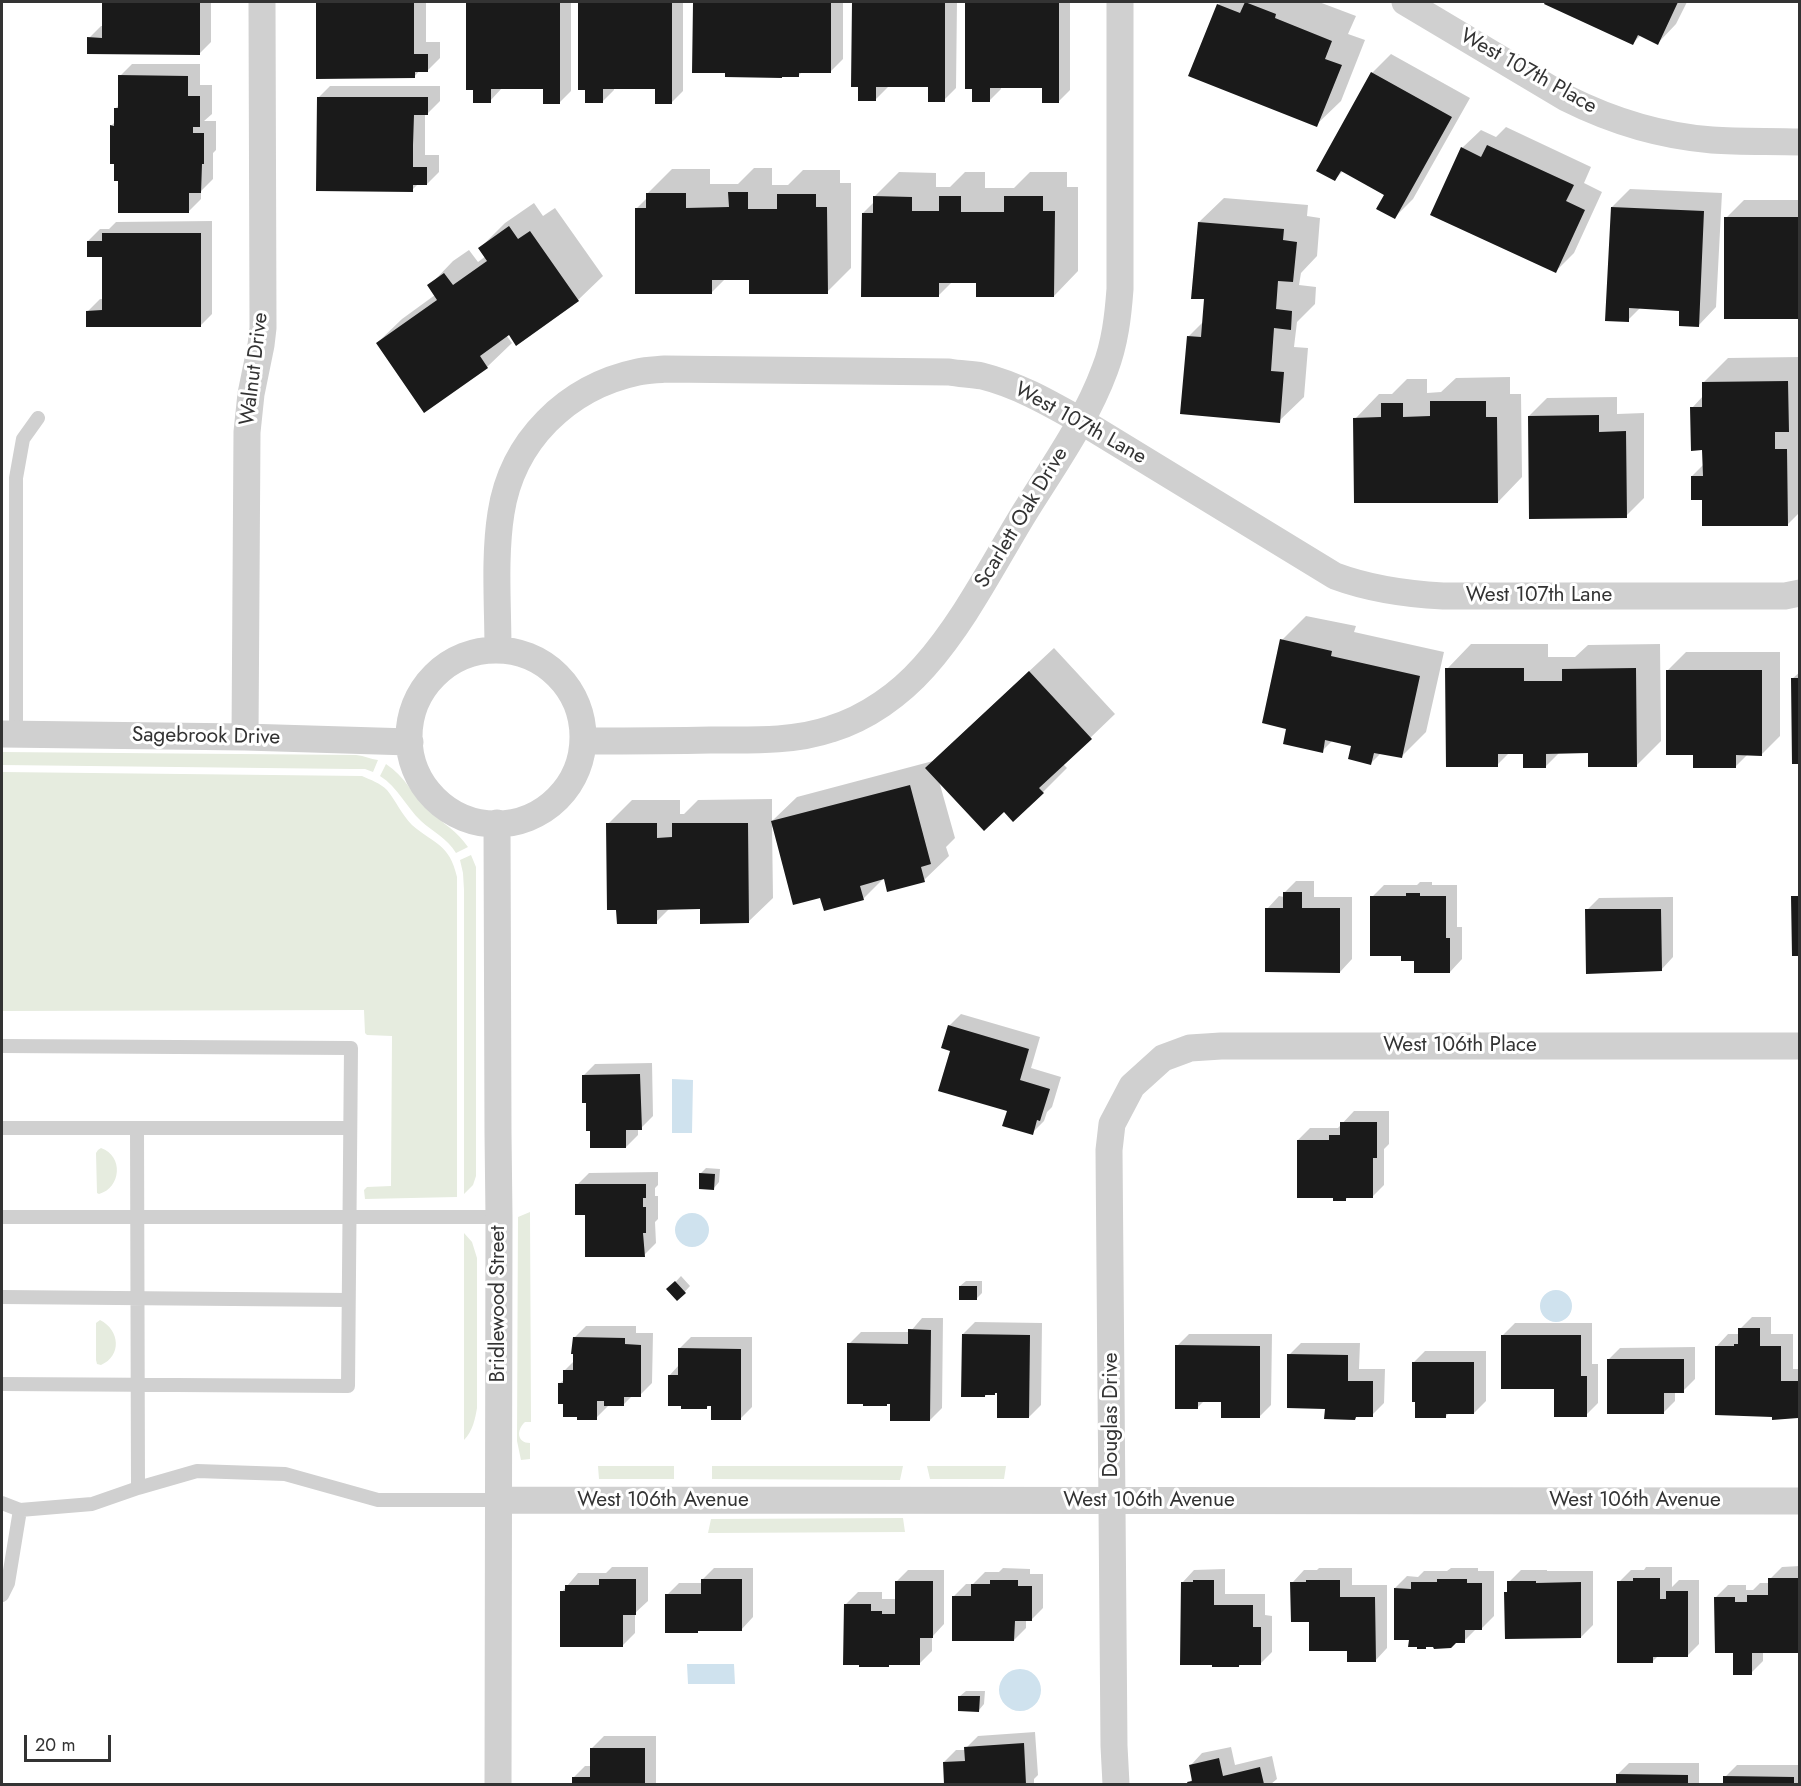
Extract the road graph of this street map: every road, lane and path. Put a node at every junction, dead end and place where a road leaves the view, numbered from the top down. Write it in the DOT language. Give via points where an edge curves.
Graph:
graph roads {
  1 [pos="262,2"];
  2 [pos="1120,2"];
  3 [pos="1406,2"];
  4 [pos="1800,142"];
  5 [pos="38,418"];
  6 [pos="1081,421"];
  7 [pos="1800,593"];
  8 [pos="498,650"];
  9 [pos="9,734"];
  10 [pos="245,737"];
  11 [pos="583,741"];
  12 [pos="410,742"];
  13 [pos="497,824"];
  14 [pos="2,1046"];
  15 [pos="1800,1046"];
  16 [pos="1132,1086"];
  17 [pos="2,1128"];
  18 [pos="137,1128"];
  19 [pos="349,1128"];
  20 [pos="137,1216"];
  21 [pos="349,1216"];
  22 [pos="2,1217"];
  23 [pos="499,1217"];
  24 [pos="2,1297"];
  25 [pos="138,1298"];
  26 [pos="348,1300"];
  27 [pos="2,1384"];
  28 [pos="138,1385"];
  29 [pos="138,1488"];
  30 [pos="499,1500"];
  31 [pos="1112,1501"];
  32 [pos="1800,1501"];
  33 [pos="2,1503"];
  34 [pos="20,1510"];
  35 [pos="2,1594"];
  36 [pos="498,1785"];
  37 [pos="1116,1785"];
  1 -- 10 [label="street, Walnut Drive" via="262,328 247,432"];
  2 -- 6 [label="street, Scarlett Oak Drive" via="1119,309 1105,369"];
  3 -- 4 [label="street, West 107th Place" via="1566,98 1618,120 1711,140"];
  5 -- 9 [label="lane" via="23,439 16,478"];
  6 -- 7 [label="street, West 107th Lane" via="1313,564 1360,585 1443,596"];
  6 -- 8 [label="street, West 107th Lane" via="1011,385 949,372 665,369 617,378 574,399 556,413 526,445 516,465 507,487 498,541"];
  6 -- 11 [label="street, Scarlett Oak Drive" via="958,623 924,668 882,704 832,729 800,737"];
  8 -- 11 [label="street" via="532,658 560,678 578,707"];
  8 -- 12 [label="street" via="463,657 434,677 415,707"];
  9 -- 10 [label="street, Sagebrook Drive"];
  10 -- 12 [label="street, Sagebrook Drive"];
  11 -- 13 [label="street" via="575,773 557,800 529,817"];
  12 -- 13 [label="street" via="418,773 437,800 465,818"];
  13 -- 23 [label="street, Bridlewood Street"];
  14 -- 19 [label="lane" via="351,1048"];
  15 -- 16 [label="street, West 106th Place" via="1190,1048 1163,1058"];
  16 -- 31 [label="street, Douglas Drive" via="1112,1124 1109,1150"];
  17 -- 18 [label="lane"];
  18 -- 19 [label="lane"];
  18 -- 20 [label="lane"];
  19 -- 21 [label="lane"];
  20 -- 21 [label="lane"];
  20 -- 22 [label="lane"];
  20 -- 25 [label="lane"];
  21 -- 23 [label="lane"];
  21 -- 26 [label="lane"];
  23 -- 30 [label="street, Bridlewood Street"];
  24 -- 25 [label="lane"];
  25 -- 26 [label="lane"];
  25 -- 28 [label="lane"];
  26 -- 28 [label="lane" via="348,1386"];
  27 -- 28 [label="lane"];
  28 -- 29 [label="lane"];
  29 -- 30 [label="lane" via="197,1471 285,1474 378,1500"];
  29 -- 34 [label="lane" via="92,1504"];
  30 -- 31 [label="street, West 106th Avenue"];
  30 -- 36 [label="street, Bridlewood Street"];
  31 -- 32 [label="street, West 106th Avenue"];
  31 -- 37 [label="street, Douglas Drive"];
  33 -- 34 [label="lane"];
  34 -- 35 [label="lane" via="8,1583"];
}
